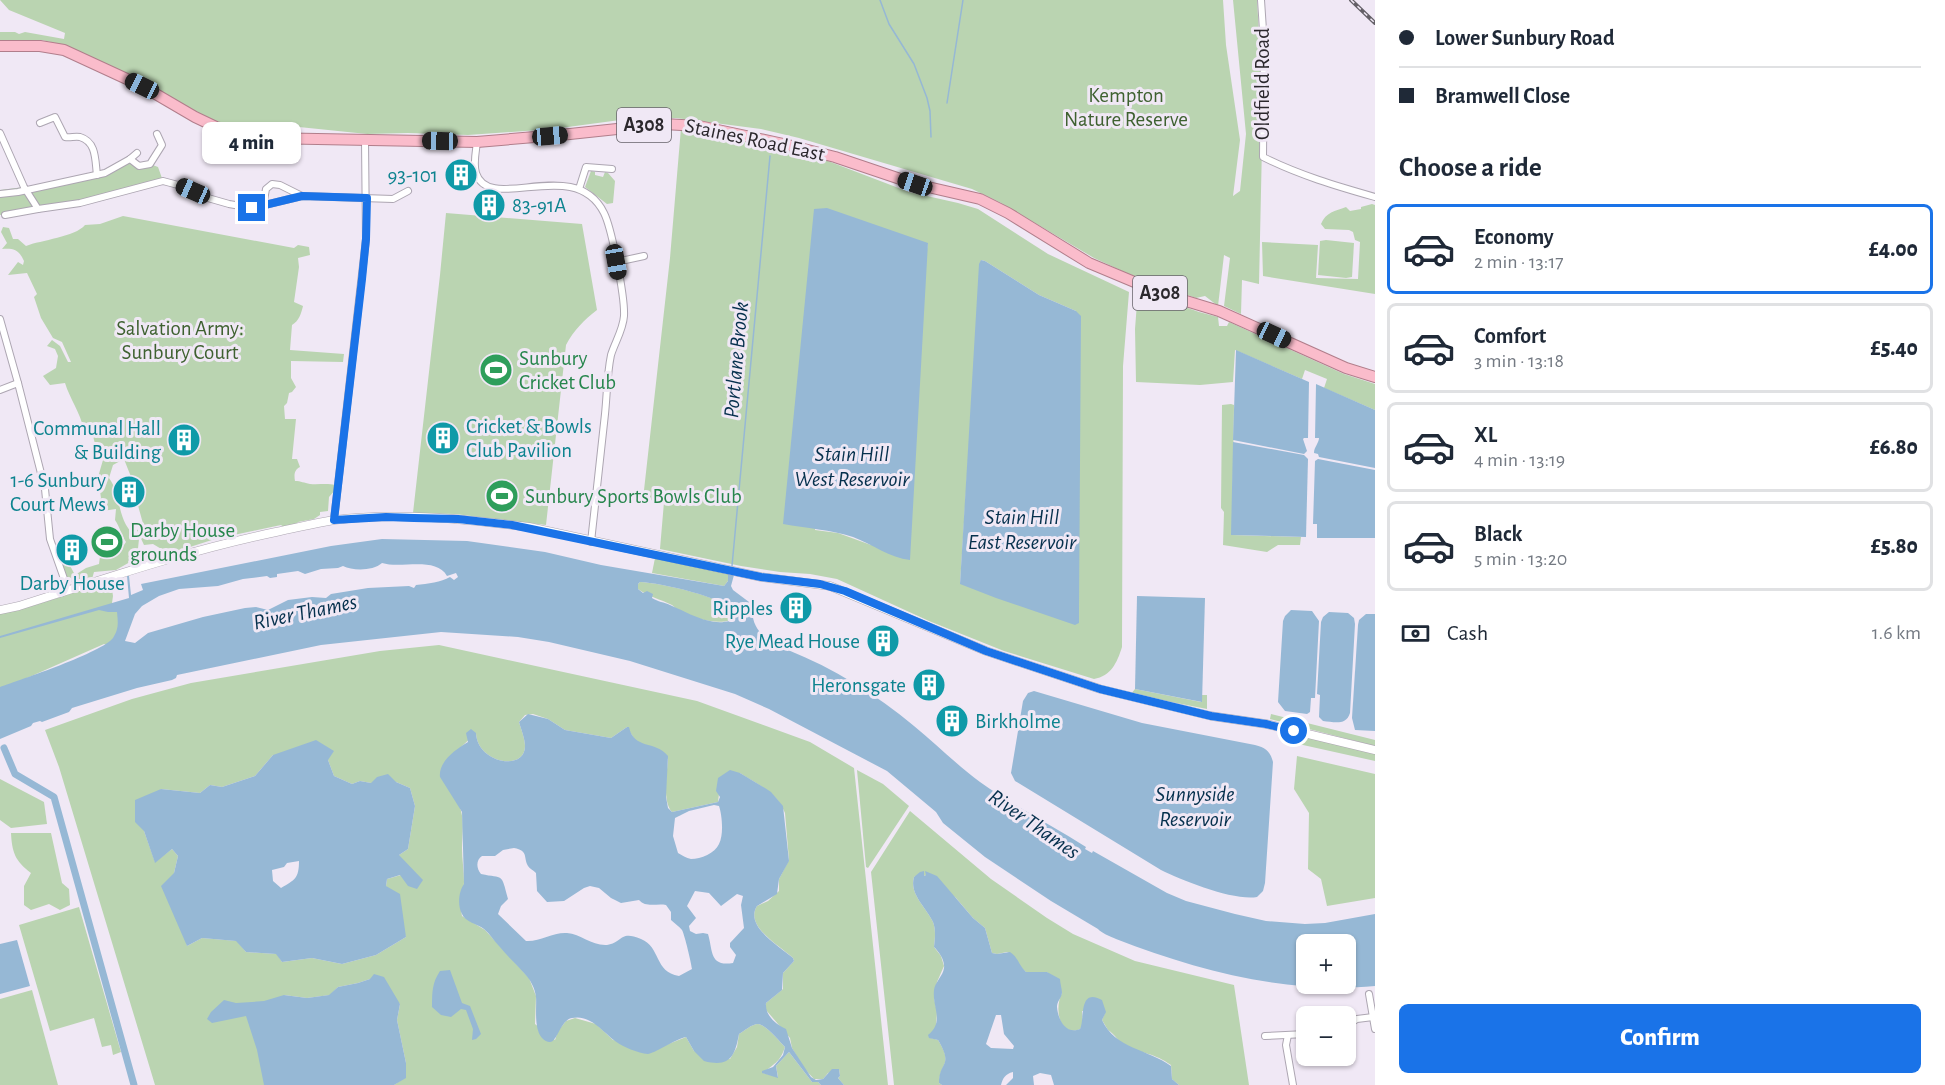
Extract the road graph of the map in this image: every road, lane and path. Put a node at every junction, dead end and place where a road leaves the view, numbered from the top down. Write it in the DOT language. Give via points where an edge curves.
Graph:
graph roads {
  1 [pos="1261,0"];
  2 [pos="0,46"];
  3 [pos="40,123"];
  4 [pos="0,133"];
  5 [pos="157,134"];
  6 [pos="365,140"];
  7 [pos="477,142"];
  8 [pos="162,145"];
  9 [pos="170,149"];
  10 [pos="137,153"];
  11 [pos="130,159"];
  12 [pos="612,170"];
  13 [pos="97,175"];
  14 [pos="25,189"];
  15 [pos="579,189"];
  16 [pos="408,191"];
  17 [pos="0,194"];
  18 [pos="302,196"];
  19 [pos="1375,197"];
  20 [pos="367,198"];
  21 [pos="263,206"];
  22 [pos="38,209"];
  23 [pos="5,214"];
  24 [pos="644,256"];
  25 [pos="616,262"];
  26 [pos="0,319"];
  27 [pos="1375,377"];
  28 [pos="18,383"];
  29 [pos="0,390"];
  30 [pos="334,520"];
  31 [pos="591,542"];
  32 [pos="68,590"];
  33 [pos="0,610"];
  34 [pos="1375,750"];
  35 [pos="1369,994"];
  36 [pos="1373,1017"];
  37 [pos="1356,1020"];
  38 [pos="1375,1029"];
  39 [pos="1288,1035"];
  40 [pos="1296,1035"];
  41 [pos="1265,1036"];
  42 [pos="1293,1085"];
  1 -- 19 [label="street, Oldfield Road" via="1263,157 1313,179"];
  2 -- 6 [label="highway, Staines Road East / A308" via="64,50 142,86 195,117 233,132 277,139"];
  3 -- 13 [label="street" via="55,117 65,137 77,136 87,141 94,151"];
  4 -- 14 [label="street"];
  5 -- 8 [label="street"];
  6 -- 7 [label="highway, Staines Road East / A308"];
  6 -- 20 [label="street"];
  7 -- 15 [label="street" via="475,171 488,187 501,190 559,184"];
  7 -- 27 [label="highway, Staines Road East / A308" via="681,124 788,144 980,200 1089,263 1163,294 1219,311 1346,368"];
  8 -- 9 [label="street"];
  8 -- 11 [label="street" via="150,164 139,166"];
  10 -- 11 [label="street"];
  11 -- 13 [label="street"];
  12 -- 15 [label="street" via="586,167"];
  13 -- 14 [label="street"];
  14 -- 17 [label="street"];
  14 -- 22 [label="street"];
  15 -- 25 [label="street" via="603,211"];
  16 -- 20 [label="street" via="393,199"];
  18 -- 20 [label="street"];
  18 -- 21 [label="street"];
  18 -- 21 [label="street" via="272,184 266,189"];
  20 -- 30 [label="street" via="363,269"];
  21 -- 22 [label="street" via="229,204 163,181"];
  22 -- 23 [label="street"];
  24 -- 25 [label="street"];
  25 -- 31 [label="street" via="624,319 611,355"];
  26 -- 28 [label="street"];
  28 -- 29 [label="street"];
  28 -- 32 [label="street" via="45,489 50,539"];
  30 -- 31 [label="street" via="458,519 529,527"];
  30 -- 32 [label="street" via="159,561"];
  31 -- 34 [label="street" via="761,577 830,586 986,651 1100,689"];
  32 -- 33 [label="street"];
  35 -- 36 [label="street"];
  36 -- 37 [label="street"];
  36 -- 38 [label="street"];
  39 -- 40 [label="street"];
  39 -- 41 [label="street"];
  39 -- 42 [label="street"];
}
